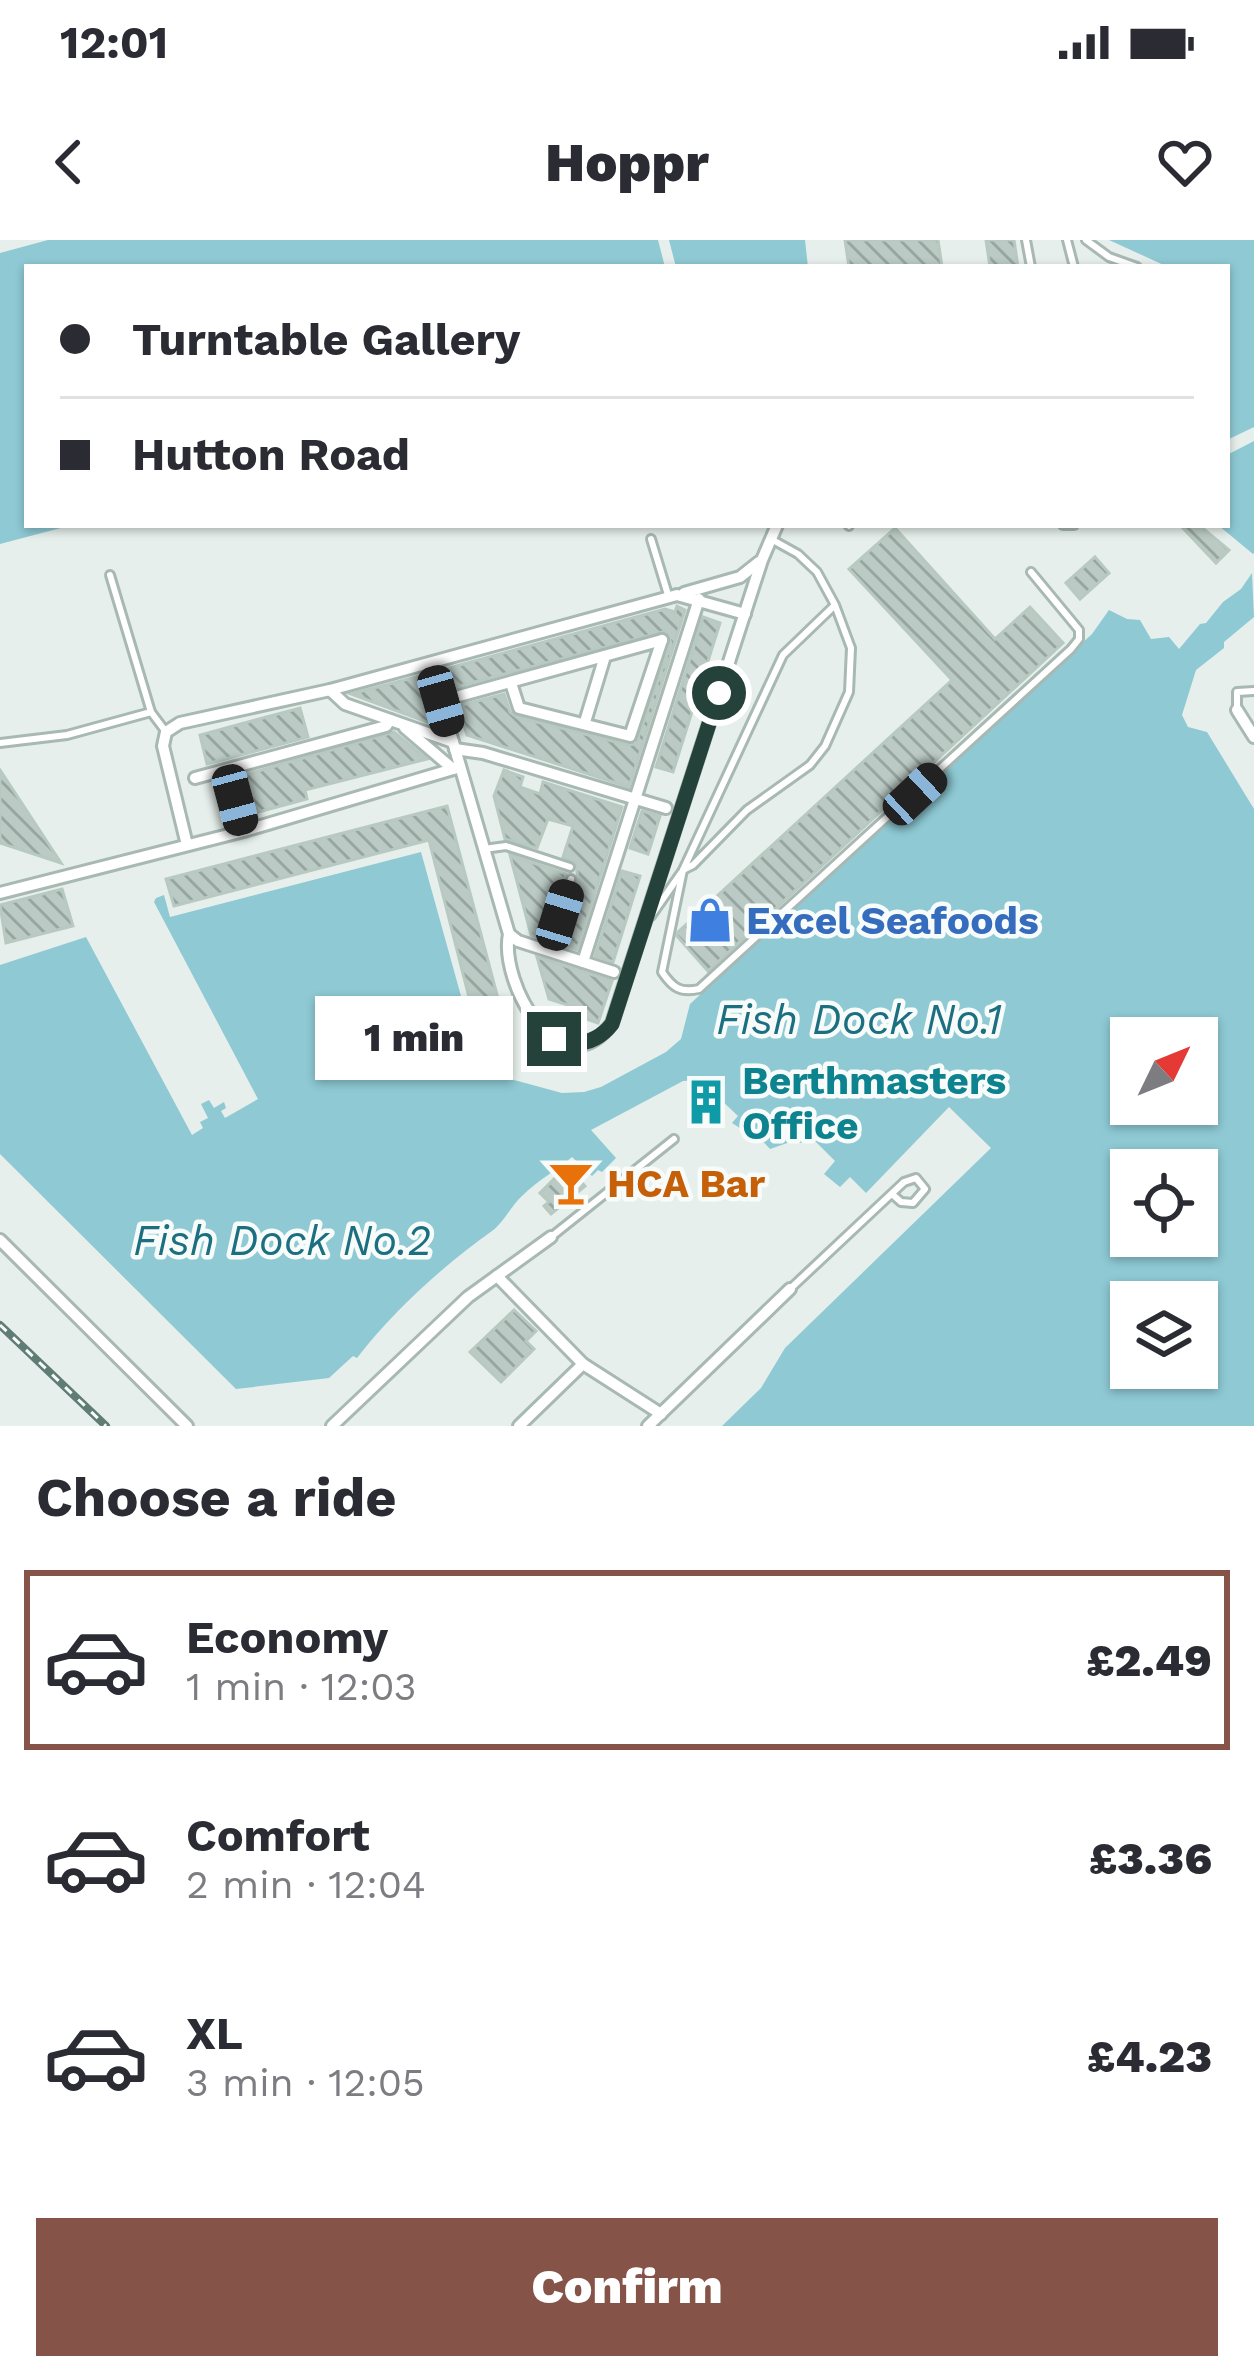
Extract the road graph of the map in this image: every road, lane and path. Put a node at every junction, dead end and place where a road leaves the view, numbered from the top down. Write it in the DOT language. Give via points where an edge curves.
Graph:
graph roads {
  1 [pos="1086,240"];
  2 [pos="1129,264"];
  3 [pos="776,528"];
  4 [pos="651,539"];
  5 [pos="771,539"];
  6 [pos="762,560"];
  7 [pos="1031,572"];
  8 [pos="110,574"];
  9 [pos="673,596"];
  10 [pos="699,599"];
  11 [pos="835,605"];
  12 [pos="745,614"];
  13 [pos="605,656"];
  14 [pos="430,663"];
  15 [pos="512,683"];
  16 [pos="330,690"];
  17 [pos="1254,691"];
  18 [pos="441,701"];
  19 [pos="1237,710"];
  20 [pos="152,712"];
  21 [pos="395,722"];
  22 [pos="585,722"];
  23 [pos="166,732"];
  24 [pos="1254,737"];
  25 [pos="0,743"];
  26 [pos="454,746"];
  27 [pos="457,768"];
  28 [pos="227,770"];
  29 [pos="194,778"];
  30 [pos="634,798"];
  31 [pos="666,808"];
  32 [pos="244,831"];
  33 [pos="187,845"];
  34 [pos="484,849"];
  35 [pos="570,867"];
  36 [pos="683,870"];
  37 [pos="571,879"];
  38 [pos="0,893"];
  39 [pos="640,933"];
  40 [pos="509,934"];
  41 [pos="549,951"];
  42 [pos="583,962"];
  43 [pos="614,972"];
  44 [pos="674,1139"];
  45 [pos="892,1195"];
  46 [pos="551,1238"];
  47 [pos="0,1240"];
  48 [pos="497,1276"];
  49 [pos="790,1289"];
  50 [pos="583,1364"];
  51 [pos="661,1414"];
  52 [pos="188,1426"];
  53 [pos="332,1426"];
  54 [pos="519,1426"];
  55 [pos="648,1426"];
  1 -- 2 [label="lane"];
  3 -- 5 [label="street"];
  4 -- 9 [label="lane"];
  5 -- 6 [label="street"];
  5 -- 11 [label="lane" via="817,572"];
  6 -- 9 [label="street" via="740,577"];
  6 -- 12 [label="street"];
  7 -- 36 [label="lane" via="1079,630 1071,649 699,989 685,992 662,972"];
  8 -- 20 [label="lane"];
  9 -- 10 [label="street"];
  9 -- 14 [label="street"];
  10 -- 12 [label="street"];
  10 -- 30 [label="street"];
  11 -- 36 [label="lane" via="783,655"];
  11 -- 36 [label="lane" via="851,648 850,692 825,746"];
  12 -- 39 [label="street"];
  13 -- 15 [label="street"];
  13 -- 22 [label="street"];
  13 -- 22 [label="street" via="662,640 630,736"];
  14 -- 16 [label="street"];
  14 -- 18 [label="street"];
  15 -- 18 [label="street"];
  15 -- 22 [label="street" via="519,708"];
  16 -- 21 [label="street"];
  16 -- 23 [label="street"];
  17 -- 19 [label="lane" via="1237,692"];
  18 -- 26 [label="street"];
  19 -- 24 [label="street"];
  20 -- 23 [label="lane"];
  20 -- 25 [label="lane" via="67,736"];
  21 -- 26 [label="street"];
  21 -- 27 [label="street"];
  21 -- 28 [label="street"];
  23 -- 33 [label="street"];
  26 -- 27 [label="street"];
  26 -- 30 [label="street"];
  27 -- 32 [label="street"];
  27 -- 34 [label="street"];
  28 -- 29 [label="street"];
  28 -- 32 [label="lane"];
  30 -- 31 [label="street"];
  30 -- 42 [label="street"];
  32 -- 33 [label="street"];
  33 -- 38 [label="street"];
  34 -- 35 [label="lane" via="506,845"];
  34 -- 40 [label="street"];
  36 -- 39 [label="lane"];
  37 -- 41 [label="lane"];
  39 -- 40 [label="street" via="608,1030 581,1043 544,1033 523,1004"];
  40 -- 41 [label="street"];
  41 -- 42 [label="street"];
  42 -- 43 [label="street"];
  44 -- 46 [label="lane"];
  45 -- 45 [label="lane" via="910,1178 925,1189 913,1203"];
  45 -- 49 [label="lane"];
  46 -- 48 [label="street"];
  47 -- 52 [label="street"];
  48 -- 50 [label="street"];
  48 -- 53 [label="street"];
  49 -- 51 [label="street"];
  50 -- 51 [label="street"];
  50 -- 54 [label="street"];
  51 -- 55 [label="street"];
}
